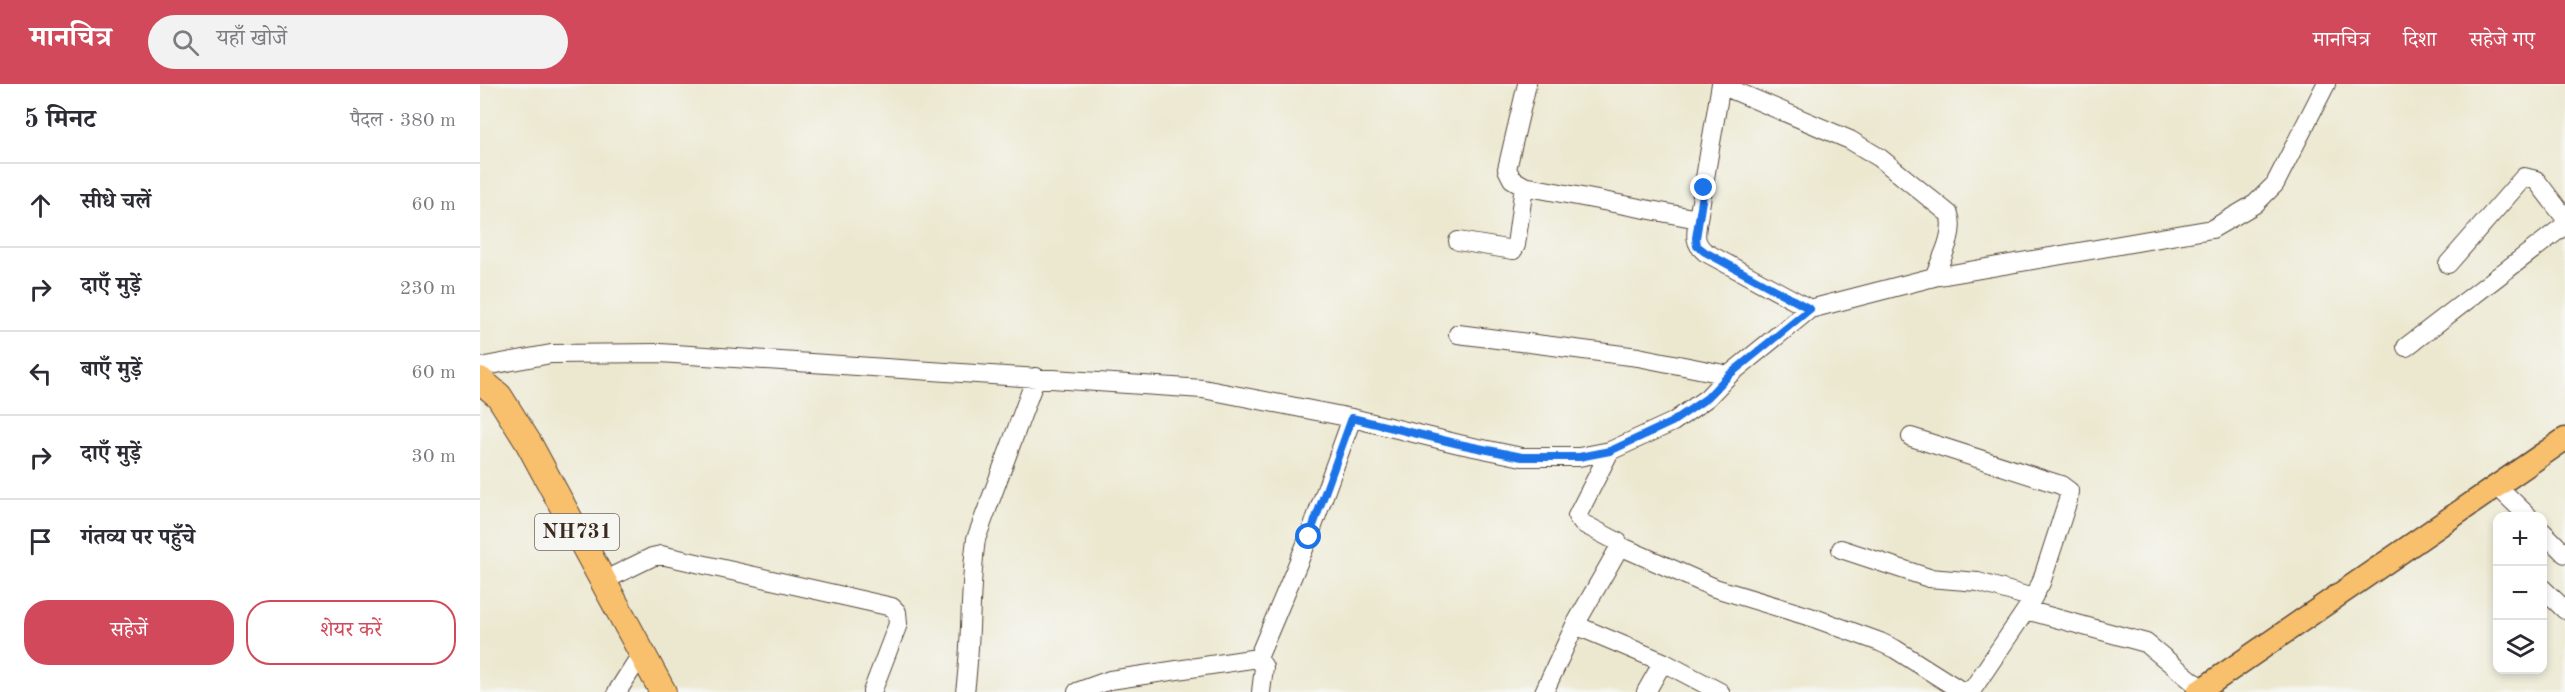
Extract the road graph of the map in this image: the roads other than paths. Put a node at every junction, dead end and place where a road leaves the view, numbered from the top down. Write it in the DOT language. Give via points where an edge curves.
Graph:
graph roads {
  1 [pos="1527,84"];
  2 [pos="2326,84"];
  3 [pos="1721,85"];
  4 [pos="1524,186"];
  5 [pos="2565,218"];
  6 [pos="1698,219"];
  7 [pos="2565,225"];
  8 [pos="1458,241"];
  9 [pos="2448,264"];
  10 [pos="1934,277"];
  11 [pos="1810,309"];
  12 [pos="1458,334"];
  13 [pos="2406,347"];
  14 [pos="480,367"];
  15 [pos="1729,375"];
  16 [pos="1036,377"];
  17 [pos="480,380"];
  18 [pos="1352,418"];
  19 [pos="1911,437"];
  20 [pos="2565,439"];
  21 [pos="1610,451"];
  22 [pos="2498,487"];
  23 [pos="2524,512"];
  24 [pos="2547,536"];
  25 [pos="1620,546"];
  26 [pos="1841,549"];
  27 [pos="2565,554"];
  28 [pos="603,581"];
  29 [pos="2547,593"];
  30 [pos="2029,604"];
  31 [pos="2565,610"];
  32 [pos="1575,625"];
  33 [pos="642,653"];
  34 [pos="1258,658"];
  35 [pos="1663,662"];
  36 [pos="2208,689"];
  37 [pos="617,692"];
  38 [pos="663,692"];
  39 [pos="872,692"];
  40 [pos="965,692"];
  41 [pos="1077,692"];
  42 [pos="1261,692"];
  43 [pos="1544,692"];
  44 [pos="1646,692"];
  45 [pos="1720,692"];
  46 [pos="1964,692"];
  1 -- 4 [label="street" via="1507,169 1512,179"];
  2 -- 10 [label="street" via="2275,184 2255,204 2211,229"];
  3 -- 6 [label="street"];
  3 -- 10 [label="street" via="1850,140 1949,214 1947,244"];
  4 -- 6 [label="street"];
  4 -- 8 [label="street" via="1513,250"];
  5 -- 9 [label="street" via="2536,180 2524,177"];
  6 -- 11 [label="street" via="1697,246"];
  7 -- 13 [label="street"];
  10 -- 11 [label="street"];
  11 -- 15 [label="street"];
  12 -- 15 [label="street" via="1638,357"];
  14 -- 16 [label="street" via="551,354 660,353"];
  15 -- 21 [label="street" via="1707,398 1672,422"];
  16 -- 18 [label="street" via="1203,389"];
  16 -- 40 [label="street" via="976,539"];
  17 -- 28 [label="highway, NH731" via="499,396 513,417"];
  18 -- 21 [label="street" via="1522,457 1579,457"];
  18 -- 34 [label="street" via="1309,537"];
  19 -- 30 [label="street" via="2067,488 2070,494 2044,575"];
  20 -- 22 [label="main road"];
  21 -- 25 [label="street" via="1577,516"];
  22 -- 23 [label="street"];
  22 -- 36 [label="main road"];
  24 -- 27 [label="street"];
  25 -- 32 [label="street"];
  25 -- 46 [label="street" via="1715,588 1880,642"];
  26 -- 30 [label="street" via="1929,578 1978,582"];
  28 -- 33 [label="highway, NH731"];
  28 -- 39 [label="street" via="661,555 892,607 897,612 898,624"];
  29 -- 31 [label="street"];
  30 -- 36 [label="street" via="2146,643"];
  30 -- 46 [label="street" via="1974,687"];
  32 -- 35 [label="street"];
  32 -- 43 [label="street"];
  33 -- 37 [label="street"];
  33 -- 38 [label="highway, NH731"];
  34 -- 41 [label="street" via="1120,678"];
  34 -- 42 [label="street" via="1264,667"];
  35 -- 44 [label="street"];
  35 -- 45 [label="street"];
}
